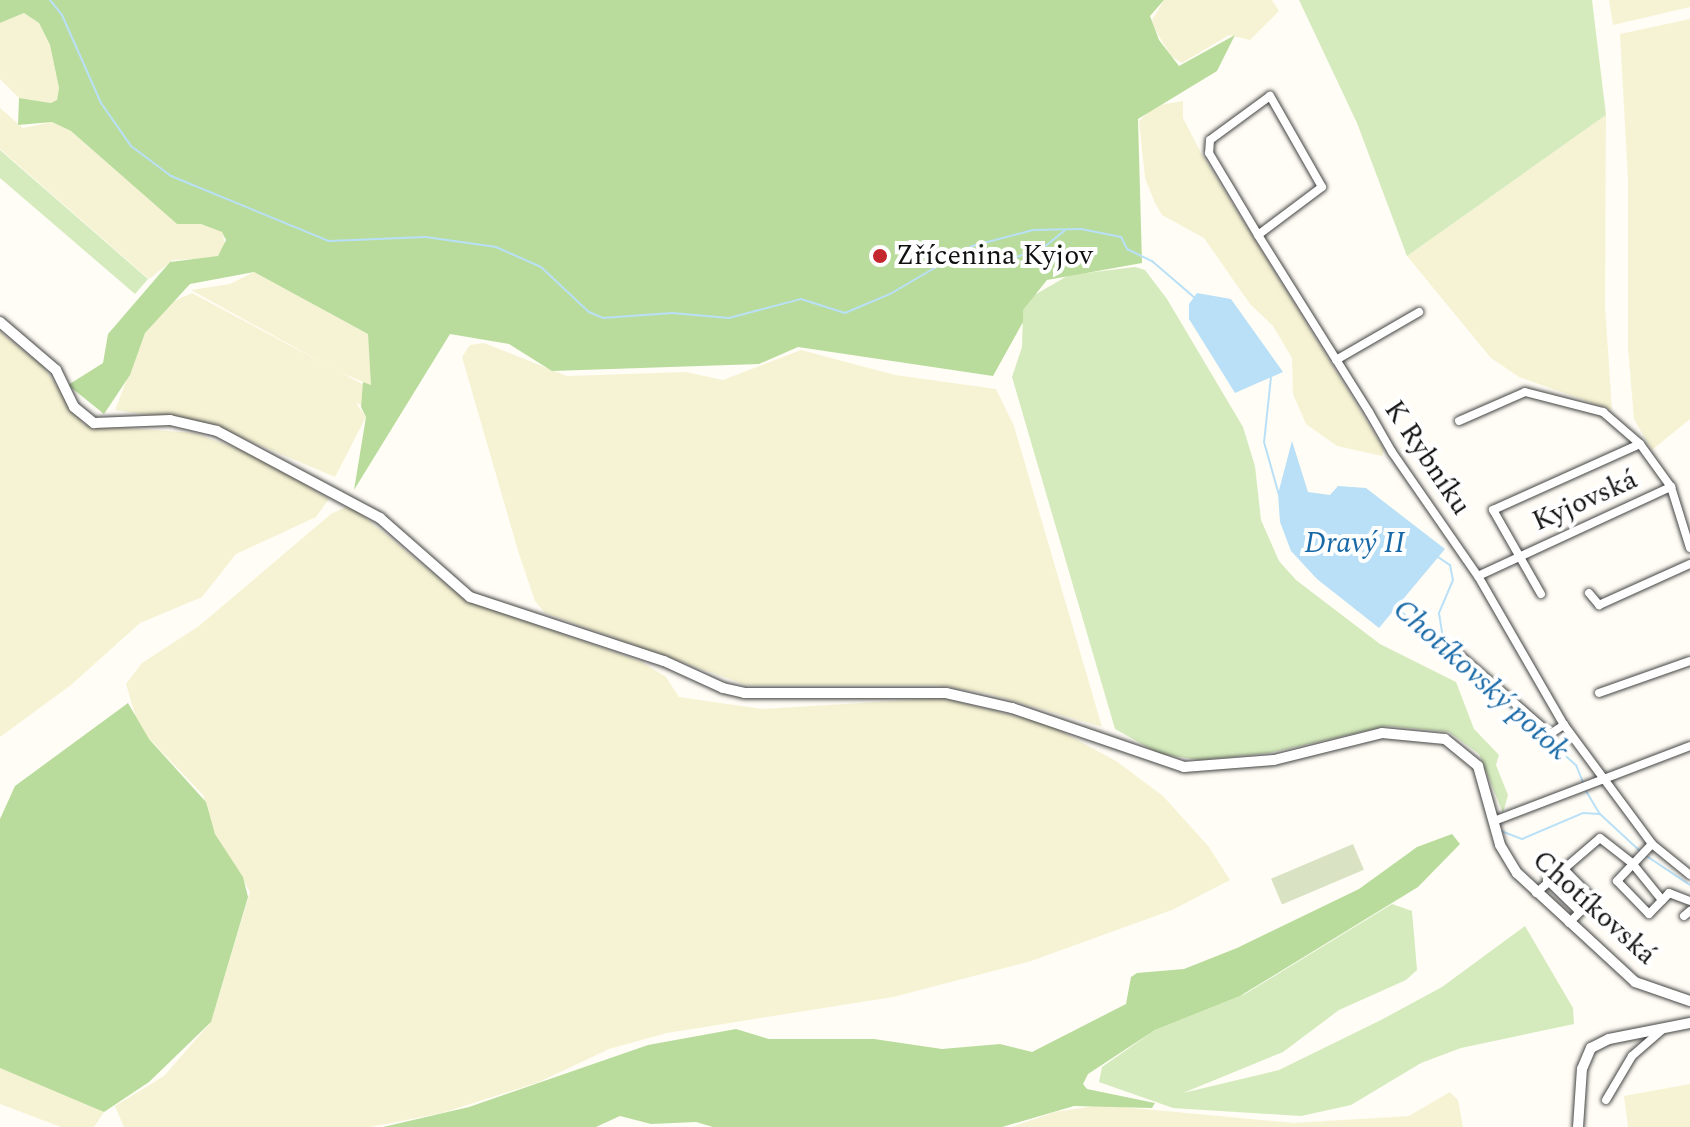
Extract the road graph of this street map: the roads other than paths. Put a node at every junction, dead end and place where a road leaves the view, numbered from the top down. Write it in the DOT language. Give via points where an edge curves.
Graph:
graph roads {
  1 [pos="1258,235"];
  2 [pos="1401,308"];
  3 [pos="1419,312"];
  4 [pos="1408,318"];
  5 [pos="0,322"];
  6 [pos="1336,360"];
  7 [pos="1459,421"];
  8 [pos="1640,444"];
  9 [pos="1671,487"];
  10 [pos="1690,548"];
  11 [pos="1516,555"];
  12 [pos="1690,564"];
  13 [pos="1478,576"];
  14 [pos="1589,593"];
  15 [pos="1541,594"];
  16 [pos="1453,649"];
  17 [pos="1690,661"];
  18 [pos="1599,693"];
  19 [pos="1564,725"];
  20 [pos="1690,746"];
  21 [pos="1605,778"];
  22 [pos="1494,821"];
  23 [pos="1650,847"];
  24 [pos="1633,866"];
  25 [pos="1562,867"];
  26 [pos="1690,875"];
  27 [pos="1547,880"];
  28 [pos="1536,893"];
  29 [pos="1662,900"];
  30 [pos="1690,901"];
  31 [pos="1580,912"];
  32 [pos="1569,923"];
  33 [pos="1690,1001"];
  34 [pos="1690,1023"];
  35 [pos="1664,1028"];
  36 [pos="1606,1100"];
  37 [pos="1578,1126"];
  1 -- 1 [label="street, K Rybníku" via="1319,192 1321,181 1270,96 1210,140 1209,153"];
  1 -- 6 [label="street, K Rybníku"];
  2 -- 4 [label="street"];
  3 -- 4 [label="street"];
  4 -- 6 [label="street"];
  5 -- 22 [label="street, Chotíkovská" via="56,370 74,407 94,423 170,420 217,431 380,518 470,597 664,661 723,688 758,693 946,693 1012,708 1184,767 1274,760 1382,733 1429,735 1454,744 1478,766"];
  6 -- 13 [label="street, K Rybníku"];
  7 -- 8 [label="street" via="1525,392 1571,400 1617,421"];
  8 -- 9 [label="street"];
  8 -- 11 [label="street, Kyjovská" via="1492,513"];
  9 -- 10 [label="street"];
  9 -- 11 [label="street, Kyjovská"];
  11 -- 13 [label="street, Kyjovská"];
  11 -- 15 [label="street, Kyjovská"];
  12 -- 14 [label="street" via="1599,605"];
  13 -- 19 [label="street, K Rybníku"];
  16 -- 19 [label="street" via="1550,734"];
  17 -- 18 [label="street"];
  19 -- 21 [label="street, K Rybníku"];
  20 -- 21 [label="street"];
  21 -- 22 [label="street"];
  21 -- 23 [label="street, K Rybníku"];
  22 -- 28 [label="street, Chotíkovská" via="1507,861"];
  23 -- 24 [label="street"];
  23 -- 26 [label="street, K Rybníku"];
  24 -- 25 [label="street" via="1600,838"];
  24 -- 29 [label="street"];
  24 -- 29 [label="street" via="1617,881 1649,914"];
  25 -- 27 [label="street"];
  25 -- 31 [label="street" via="1593,899"];
  27 -- 28 [label="street"];
  27 -- 31 [label="street"];
  28 -- 32 [label="street, Chotíkovská"];
  29 -- 30 [label="street" via="1675,892"];
  31 -- 32 [label="street"];
  32 -- 33 [label="street, Chotíkovská" via="1635,982"];
  34 -- 35 [label="street"];
  35 -- 36 [label="street" via="1632,1056"];
  35 -- 37 [label="street" via="1591,1048 1582,1069"];
}
